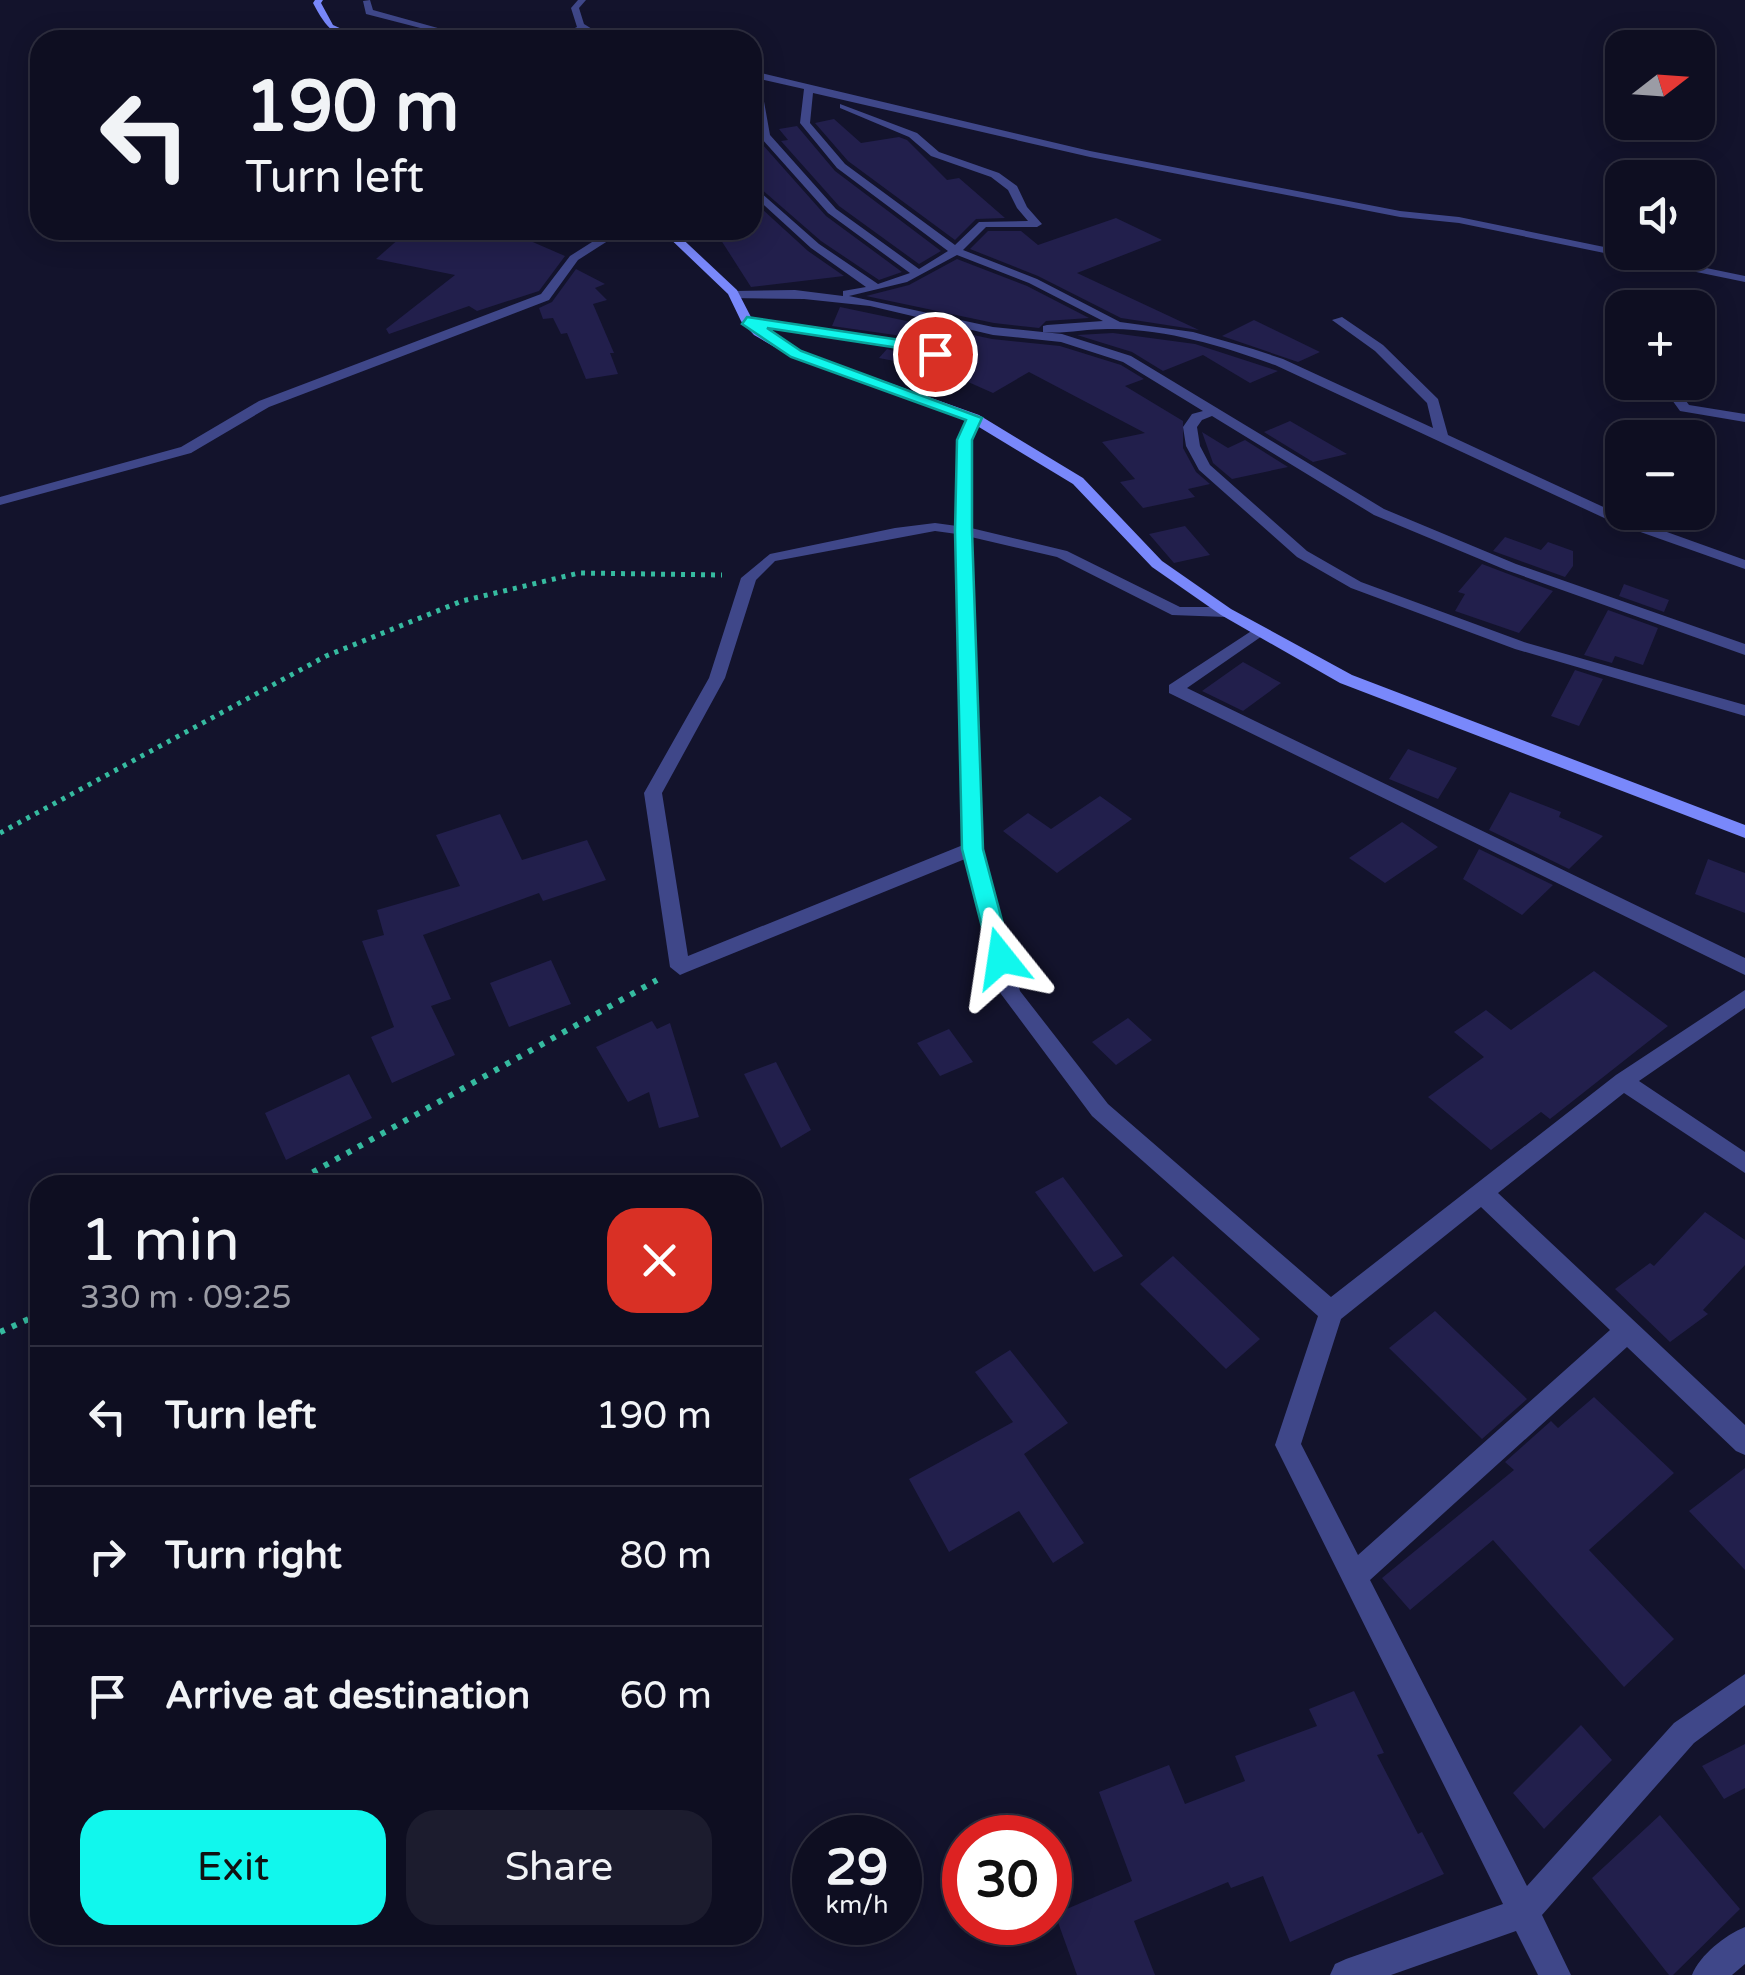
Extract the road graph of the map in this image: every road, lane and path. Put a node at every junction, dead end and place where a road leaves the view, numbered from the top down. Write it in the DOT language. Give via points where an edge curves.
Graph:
graph roads {
  1 [pos="319,0"];
  2 [pos="367,0"];
  3 [pos="582,0"];
  4 [pos="582,28"];
  5 [pos="337,30"];
  6 [pos="436,30"];
  7 [pos="577,30"];
  8 [pos="586,30"];
  9 [pos="762,76"];
  10 [pos="809,86"];
  11 [pos="762,119"];
  12 [pos="762,197"];
  13 [pos="603,240"];
  14 [pos="677,240"];
  15 [pos="956,251"];
  16 [pos="916,272"];
  17 [pos="1745,279"];
  18 [pos="876,288"];
  19 [pos="795,294"];
  20 [pos="735,295"];
  21 [pos="1338,320"];
  22 [pos="747,321"];
  23 [pos="1116,323"];
  24 [pos="1020,334"];
  25 [pos="935,354"];
  26 [pos="1679,400"];
  27 [pos="1215,410"];
  28 [pos="974,418"];
  29 [pos="1745,418"];
  30 [pos="1442,438"];
  31 [pos="0,501"];
  32 [pos="964,531"];
  33 [pos="1745,565"];
  34 [pos="758,567"];
  35 [pos="1226,612"];
  36 [pos="1259,631"];
  37 [pos="1745,650"];
  38 [pos="1745,711"];
  39 [pos="1745,832"];
  40 [pos="0,833"];
  41 [pos="972,849"];
  42 [pos="680,967"];
  43 [pos="1745,967"];
  44 [pos="1745,998"];
  45 [pos="1623,1081"];
  46 [pos="1745,1164"];
  47 [pos="308,1175"];
  48 [pos="1484,1195"];
  49 [pos="1331,1312"];
  50 [pos="30,1318"];
  51 [pos="1627,1331"];
  52 [pos="0,1332"];
  53 [pos="1745,1442"];
  54 [pos="1354,1577"];
  55 [pos="1745,1688"];
  56 [pos="1523,1913"];
  57 [pos="1745,1943"];
  58 [pos="1346,1975"];
  59 [pos="1555,1975"];
  60 [pos="1708,1975"];
  1 -- 5 [label="main road"];
  2 -- 6 [label="street" via="369,12"];
  3 -- 4 [label="street" via="575,8"];
  4 -- 7 [label="street"];
  4 -- 8 [label="street"];
  9 -- 10 [label="street"];
  10 -- 15 [label="street" via="805,123 840,166"];
  10 -- 15 [label="street" via="834,104 914,136 934,154 996,175 1037,224 983,224"];
  10 -- 17 [label="street" via="1090,154"];
  11 -- 16 [label="street" via="765,136 832,211"];
  12 -- 18 [label="street" via="815,246"];
  13 -- 31 [label="street" via="574,258 545,297 264,404 186,450"];
  14 -- 20 [label="main road"];
  15 -- 16 [label="street"];
  15 -- 23 [label="street"];
  16 -- 18 [label="street"];
  18 -- 19 [label="street"];
  19 -- 20 [label="street"];
  19 -- 24 [label="street" via="870,302"];
  20 -- 22 [label="main road"];
  21 -- 30 [label="street" via="1379,348 1433,402"];
  22 -- 25 [label="street"];
  22 -- 28 [label="main road" via="796,354"];
  23 -- 24 [label="street"];
  23 -- 30 [label="street" via="1154,324 1226,343"];
  24 -- 27 [label="street" via="1062,338 1127,359"];
  26 -- 29 [label="street" via="1685,408"];
  27 -- 37 [label="street" via="1396,519"];
  27 -- 38 [label="street" via="1190,426 1204,467 1324,570 1522,646"];
  28 -- 32 [label="street" via="965,440"];
  28 -- 35 [label="main road" via="1078,481 1157,564"];
  30 -- 33 [label="street" via="1620,520"];
  32 -- 34 [label="street" via="895,532 770,558"];
  32 -- 35 [label="street" via="1062,554 1177,612"];
  32 -- 41 [label="street"];
  34 -- 40 [label="path" via="709,578 622,571 535,580 408,620 248,695"];
  34 -- 42 [label="street" via="717,678 652,793"];
  35 -- 36 [label="main road"];
  36 -- 39 [label="main road" via="1346,679"];
  36 -- 43 [label="street" via="1174,689"];
  41 -- 42 [label="street"];
  41 -- 49 [label="street" via="1011,994 1088,1095"];
  42 -- 47 [label="path"];
  44 -- 45 [label="street"];
  45 -- 46 [label="street"];
  45 -- 48 [label="street"];
  48 -- 49 [label="street"];
  48 -- 51 [label="street"];
  49 -- 54 [label="street" via="1288,1444"];
  50 -- 52 [label="path"];
  51 -- 53 [label="street"];
  51 -- 54 [label="street"];
  54 -- 56 [label="street"];
  55 -- 56 [label="street" via="1684,1733"];
  56 -- 58 [label="street"];
  56 -- 59 [label="street"];
  57 -- 60 [label="street"];
}
